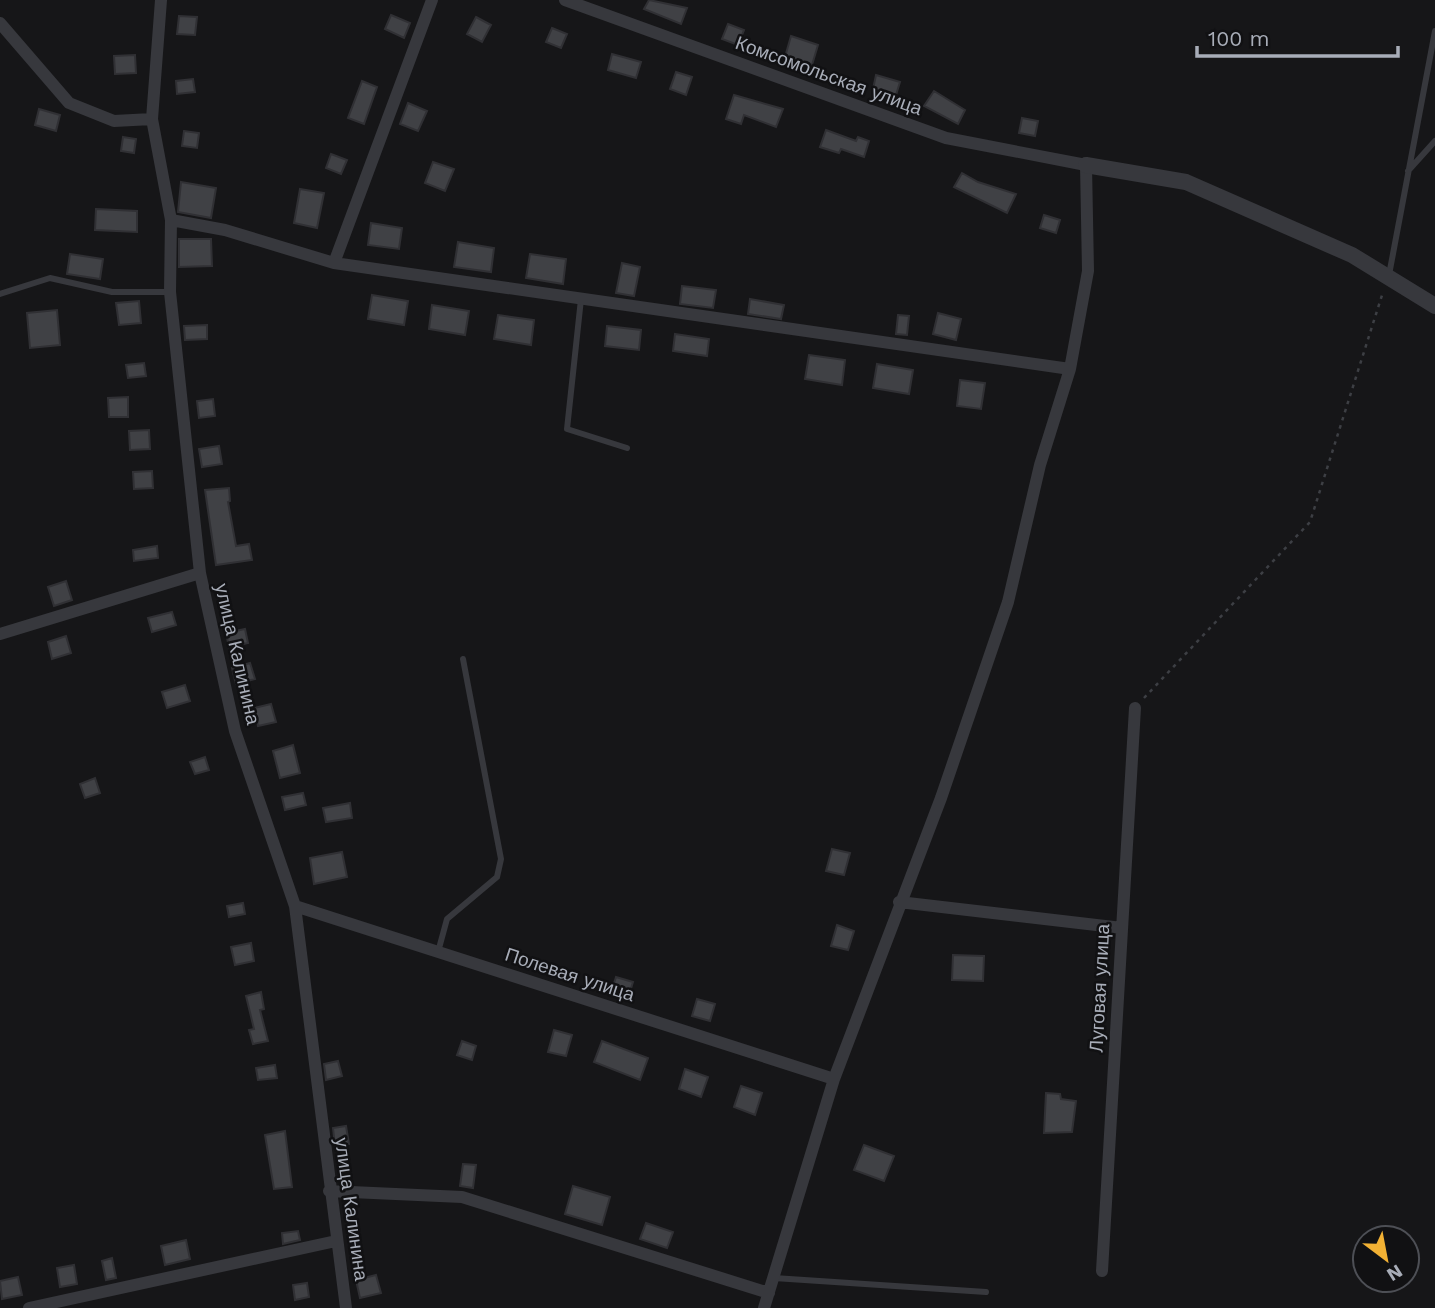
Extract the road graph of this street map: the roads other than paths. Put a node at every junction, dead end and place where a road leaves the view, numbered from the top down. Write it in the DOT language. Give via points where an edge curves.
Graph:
graph roads {
  1 [pos="161,0"];
  2 [pos="432,0"];
  3 [pos="565,0"];
  4 [pos="0,23"];
  5 [pos="1435,31"];
  6 [pos="152,119"];
  7 [pos="1435,141"];
  8 [pos="1086,164"];
  9 [pos="1408,171"];
  10 [pos="171,220"];
  11 [pos="334,263"];
  12 [pos="1389,275"];
  13 [pos="170,292"];
  14 [pos="0,294"];
  15 [pos="581,299"];
  16 [pos="1435,306"];
  17 [pos="1070,369"];
  18 [pos="627,448"];
  19 [pos="200,573"];
  20 [pos="0,634"];
  21 [pos="463,659"];
  22 [pos="1135,708"];
  23 [pos="900,902"];
  24 [pos="295,906"];
  25 [pos="1122,928"];
  26 [pos="438,952"];
  27 [pos="834,1079"];
  28 [pos="330,1191"];
  29 [pos="336,1241"];
  30 [pos="1102,1270"];
  31 [pos="774,1278"];
  32 [pos="986,1292"];
  33 [pos="769,1293"];
  34 [pos="29,1308"];
  35 [pos="346,1308"];
  36 [pos="764,1308"];
  1 -- 6 [label="street, улица Калинина"];
  2 -- 11 [label="street"];
  3 -- 8 [label="street, Комсомольская улица" via="946,138"];
  4 -- 6 [label="street" via="69,103 114,121"];
  5 -- 9 [label="lane"];
  6 -- 10 [label="street, улица Калинина"];
  7 -- 9 [label="lane"];
  8 -- 12 [label="street" via="1186,182"];
  8 -- 17 [label="street" via="1088,271"];
  9 -- 12 [label="lane"];
  10 -- 11 [label="street" via="225,230"];
  10 -- 13 [label="street, улица Калинина"];
  11 -- 15 [label="street"];
  12 -- 16 [label="street"];
  13 -- 14 [label="lane" via="112,292 50,278"];
  13 -- 19 [label="street, улица Калинина"];
  15 -- 17 [label="street"];
  15 -- 18 [label="lane" via="567,429"];
  17 -- 23 [label="street" via="1040,465 1008,602"];
  19 -- 20 [label="street"];
  19 -- 24 [label="street, улица Калинина" via="235,731"];
  21 -- 26 [label="lane" via="501,859 497,877 447,919"];
  22 -- 25 [label="street, Луговая улица"];
  23 -- 25 [label="street"];
  23 -- 27 [label="street"];
  24 -- 26 [label="street, Полевая улица"];
  24 -- 28 [label="street, улица Калинина"];
  25 -- 30 [label="street, Луговая улица"];
  26 -- 27 [label="street, Полевая улица"];
  27 -- 31 [label="street"];
  28 -- 29 [label="street, улица Калинина"];
  28 -- 33 [label="street" via="462,1197"];
  29 -- 34 [label="street"];
  29 -- 35 [label="street, улица Калинина"];
  31 -- 32 [label="lane"];
  31 -- 33 [label="street"];
  33 -- 36 [label="street"];
}
